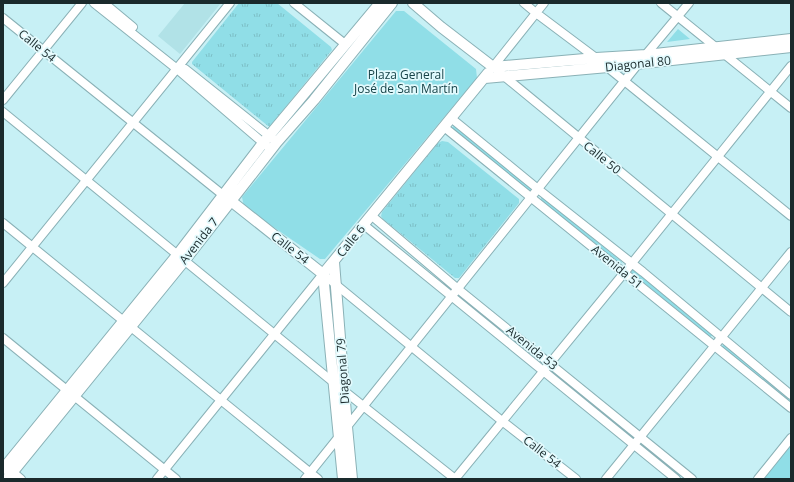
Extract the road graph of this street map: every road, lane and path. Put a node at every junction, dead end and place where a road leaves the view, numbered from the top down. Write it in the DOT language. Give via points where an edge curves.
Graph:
graph roads {
  1 [pos="82,3"];
  2 [pos="94,3"];
  3 [pos="104,3"];
  4 [pos="230,3"];
  5 [pos="294,3"];
  6 [pos="380,3"];
  7 [pos="392,3"];
  8 [pos="413,3"];
  9 [pos="524,3"];
  10 [pos="544,3"];
  11 [pos="661,3"];
  12 [pos="689,3"];
  13 [pos="536,13"];
  14 [pos="678,16"];
  15 [pos="3,18"];
  16 [pos="791,39"];
  17 [pos="345,44"];
  18 [pos="716,48"];
  19 [pos="791,48"];
  20 [pos="43,50"];
  21 [pos="646,55"];
  22 [pos="724,55"];
  23 [pos="596,58"];
  24 [pos="638,64"];
  25 [pos="791,66"];
  26 [pos="178,67"];
  27 [pos="493,67"];
  28 [pos="608,67"];
  29 [pos="504,77"];
  30 [pos="485,78"];
  31 [pos="625,81"];
  32 [pos="770,91"];
  33 [pos="3,100"];
  34 [pos="791,108"];
  35 [pos="3,112"];
  36 [pos="451,118"];
  37 [pos="133,123"];
  38 [pos="444,127"];
  39 [pos="578,139"];
  40 [pos="270,143"];
  41 [pos="718,156"];
  42 [pos="87,180"];
  43 [pos="538,189"];
  44 [pos="227,198"];
  45 [pos="531,198"];
  46 [pos="671,214"];
  47 [pos="372,216"];
  48 [pos="791,216"];
  49 [pos="3,223"];
  50 [pos="364,225"];
  51 [pos="32,247"];
  52 [pos="791,252"];
  53 [pos="181,257"];
  54 [pos="334,262"];
  55 [pos="631,263"];
  56 [pos="624,273"];
  57 [pos="323,274"];
  58 [pos="3,283"];
  59 [pos="336,285"];
  60 [pos="762,288"];
  61 [pos="458,289"];
  62 [pos="452,297"];
  63 [pos="791,312"];
  64 [pos="127,324"];
  65 [pos="275,333"];
  66 [pos="3,338"];
  67 [pos="722,338"];
  68 [pos="715,346"];
  69 [pos="412,347"];
  70 [pos="550,363"];
  71 [pos="543,371"];
  72 [pos="333,382"];
  73 [pos="344,389"];
  74 [pos="70,393"];
  75 [pos="791,395"];
  76 [pos="221,400"];
  77 [pos="364,406"];
  78 [pos="791,408"];
  79 [pos="502,421"];
  80 [pos="347,427"];
  81 [pos="338,437"];
  82 [pos="641,437"];
  83 [pos="791,438"];
  84 [pos="634,445"];
  85 [pos="6,470"];
  86 [pos="164,470"];
  87 [pos="308,476"];
  88 [pos="21,479"];
  89 [pos="157,479"];
  90 [pos="176,479"];
  91 [pos="318,479"];
  92 [pos="343,479"];
  93 [pos="352,479"];
  94 [pos="455,479"];
  95 [pos="576,479"];
  96 [pos="606,479"];
  97 [pos="676,479"];
  98 [pos="692,479"];
  99 [pos="758,479"];
  1 -- 20 [label="street"];
  2 -- 26 [label="street"];
  3 -- 26 [label="street"];
  4 -- 26 [label="street"];
  5 -- 17 [label="street"];
  6 -- 17 [label="main road, Avenida 7"];
  7 -- 40 [label="main road, Avenida 7" via="314,100"];
  8 -- 27 [label="main road, Calle 50"];
  9 -- 13 [label="street"];
  10 -- 13 [label="street, Calle 6"];
  11 -- 14 [label="street"];
  12 -- 14 [label="street"];
  13 -- 23 [label="street"];
  13 -- 27 [label="street, Calle 6"];
  14 -- 18 [label="street"];
  14 -- 21 [label="street"];
  15 -- 20 [label="street, Calle 54"];
  16 -- 18 [label="main road, Diagonal 80"];
  17 -- 40 [label="main road, Avenida 7"];
  18 -- 21 [label="main road, Diagonal 80"];
  18 -- 22 [label="street"];
  19 -- 22 [label="main road, Diagonal 80"];
  20 -- 33 [label="street"];
  20 -- 37 [label="street, Calle 54"];
  21 -- 23 [label="main road, Diagonal 80"];
  21 -- 24 [label="street"];
  22 -- 24 [label="main road, Diagonal 80"];
  22 -- 32 [label="street"];
  23 -- 27 [label="main road, Diagonal 80"];
  23 -- 28 [label="street"];
  24 -- 28 [label="main road, Diagonal 80"];
  24 -- 31 [label="street"];
  25 -- 32 [label="street"];
  26 -- 37 [label="street"];
  26 -- 40 [label="street"];
  27 -- 29 [label="street, Calle 50"];
  27 -- 30 [label="main road, Calle 6"];
  28 -- 29 [label="main road, Diagonal 80"];
  28 -- 31 [label="street"];
  29 -- 30 [label="main road, Diagonal 80"];
  29 -- 39 [label="street, Calle 50"];
  30 -- 36 [label="main road, Calle 6"];
  31 -- 39 [label="street"];
  31 -- 41 [label="street"];
  32 -- 34 [label="street"];
  32 -- 41 [label="street"];
  35 -- 42 [label="street"];
  36 -- 38 [label="main road, Calle 6"];
  36 -- 43 [label="street, Avenida 51"];
  37 -- 42 [label="street"];
  37 -- 44 [label="street, Calle 54"];
  38 -- 45 [label="street, Avenida 51"];
  38 -- 47 [label="main road, Calle 6"];
  39 -- 43 [label="street"];
  39 -- 46 [label="street, Calle 50"];
  40 -- 44 [label="main road, Avenida 7"];
  41 -- 46 [label="street"];
  41 -- 48 [label="street"];
  42 -- 51 [label="street"];
  42 -- 53 [label="street"];
  43 -- 45 [label="street"];
  43 -- 55 [label="street, Avenida 51"];
  44 -- 53 [label="main road, Avenida 7"];
  44 -- 57 [label="main road, Calle 54"];
  45 -- 56 [label="street, Avenida 51"];
  45 -- 61 [label="street"];
  46 -- 55 [label="street"];
  46 -- 60 [label="street, Calle 50"];
  47 -- 50 [label="main road, Calle 6"];
  47 -- 61 [label="street, Avenida 53"];
  49 -- 51 [label="street"];
  50 -- 54 [label="main road, Calle 6"];
  50 -- 62 [label="street, Avenida 53"];
  51 -- 58 [label="street"];
  51 -- 64 [label="street"];
  52 -- 60 [label="street"];
  53 -- 64 [label="main road, Avenida 7"];
  53 -- 65 [label="street"];
  54 -- 57 [label="main road, Calle 6"];
  54 -- 59 [label="main road, Diagonal 79"];
  55 -- 56 [label="street"];
  55 -- 67 [label="street, Avenida 51"];
  56 -- 68 [label="street, Avenida 51"];
  56 -- 70 [label="street"];
  57 -- 59 [label="street, Calle 54"];
  57 -- 65 [label="street, Calle 6"];
  57 -- 72 [label="main road, Diagonal 79"];
  59 -- 69 [label="street, Calle 54"];
  59 -- 73 [label="main road, Diagonal 79"];
  60 -- 63 [label="street, Calle 50"];
  60 -- 67 [label="street"];
  61 -- 62 [label="street"];
  61 -- 70 [label="street, Avenida 53"];
  62 -- 69 [label="street"];
  62 -- 71 [label="street, Avenida 53"];
  64 -- 74 [label="main road, Avenida 7"];
  64 -- 76 [label="street"];
  65 -- 72 [label="street"];
  65 -- 76 [label="street, Calle 6"];
  66 -- 74 [label="street"];
  67 -- 68 [label="street"];
  67 -- 75 [label="street, Avenida 51"];
  68 -- 78 [label="street, Avenida 51"];
  68 -- 82 [label="street"];
  69 -- 77 [label="street"];
  69 -- 79 [label="street, Calle 54"];
  70 -- 71 [label="street"];
  70 -- 82 [label="street, Avenida 53"];
  71 -- 79 [label="street"];
  71 -- 84 [label="street, Avenida 53"];
  72 -- 73 [label="street"];
  72 -- 81 [label="main road, Diagonal 79"];
  73 -- 77 [label="street"];
  73 -- 80 [label="main road, Diagonal 79"];
  74 -- 85 [label="main road, Avenida 7"];
  74 -- 86 [label="street"];
  76 -- 86 [label="street, Calle 6"];
  76 -- 87 [label="street"];
  77 -- 80 [label="street"];
  77 -- 94 [label="street"];
  79 -- 94 [label="street"];
  79 -- 95 [label="street, Calle 54"];
  80 -- 81 [label="street"];
  80 -- 93 [label="main road, Diagonal 79"];
  81 -- 87 [label="street"];
  81 -- 92 [label="main road, Diagonal 79"];
  82 -- 84 [label="street"];
  82 -- 98 [label="street, Avenida 53"];
  83 -- 99 [label="street"];
  84 -- 96 [label="street"];
  84 -- 97 [label="street, Avenida 53"];
  85 -- 88 [label="street"];
  86 -- 89 [label="street, Calle 6"];
  86 -- 90 [label="street"];
  87 -- 91 [label="street"];
}
